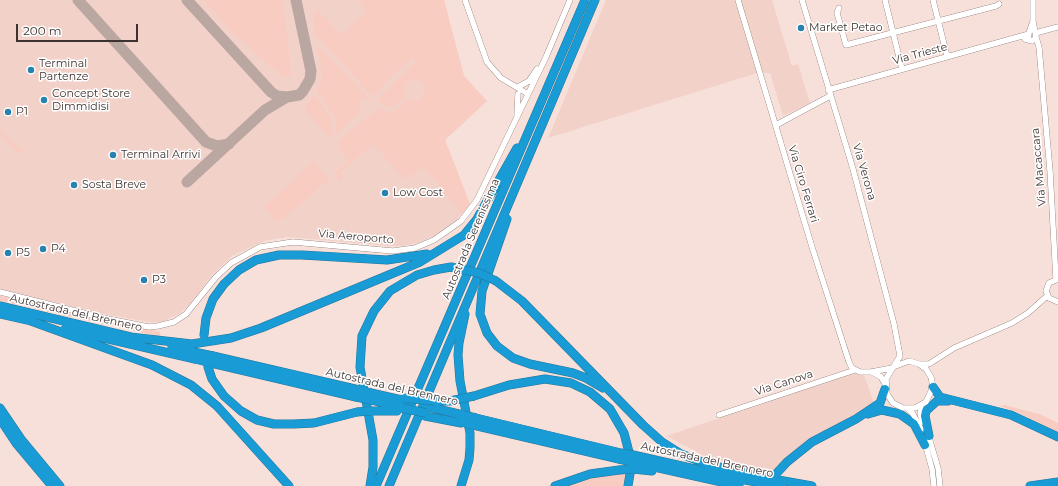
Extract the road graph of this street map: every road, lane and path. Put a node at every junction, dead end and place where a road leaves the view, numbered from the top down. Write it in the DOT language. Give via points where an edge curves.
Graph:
graph roads {
  1 [pos="465,0"];
  2 [pos="570,0"];
  3 [pos="585,0"];
  4 [pos="595,0"];
  5 [pos="738,0"];
  6 [pos="802,0"];
  7 [pos="885,0"];
  8 [pos="933,0"];
  9 [pos="1033,0"];
  10 [pos="999,4"];
  11 [pos="839,8"];
  12 [pos="938,21"];
  13 [pos="1058,27"];
  14 [pos="893,33"];
  15 [pos="1032,36"];
  16 [pos="948,56"];
  17 [pos="546,57"];
  18 [pos="902,69"];
  19 [pos="828,90"];
  20 [pos="518,91"];
  21 [pos="528,94"];
  22 [pos="544,96"];
  23 [pos="830,96"];
  24 [pos="517,117"];
  25 [pos="776,125"];
  26 [pos="532,146"];
  27 [pos="438,252"];
  28 [pos="1057,279"];
  29 [pos="474,282"];
  30 [pos="0,292"];
  31 [pos="1047,296"];
  32 [pos="1058,302"];
  33 [pos="0,306"];
  34 [pos="0,314"];
  35 [pos="28,320"];
  36 [pos="205,339"];
  37 [pos="194,352"];
  38 [pos="899,352"];
  39 [pos="939,358"];
  40 [pos="909,361"];
  41 [pos="211,362"];
  42 [pos="919,364"];
  43 [pos="892,368"];
  44 [pos="855,370"];
  45 [pos="871,372"];
  46 [pos="931,377"];
  47 [pos="885,386"];
  48 [pos="932,387"];
  49 [pos="371,397"];
  50 [pos="618,399"];
  51 [pos="956,402"];
  52 [pos="404,405"];
  53 [pos="921,405"];
  54 [pos="0,408"];
  55 [pos="429,409"];
  56 [pos="908,409"];
  57 [pos="719,415"];
  58 [pos="0,419"];
  59 [pos="856,419"];
  60 [pos="474,423"];
  61 [pos="929,436"];
  62 [pos="1058,437"];
  63 [pos="925,445"];
  64 [pos="620,456"];
  65 [pos="633,462"];
  66 [pos="776,474"];
  67 [pos="1058,482"];
  68 [pos="937,484"];
  69 [pos="52,486"];
  70 [pos="60,486"];
  71 [pos="289,486"];
  72 [pos="370,486"];
  73 [pos="376,486"];
  74 [pos="389,486"];
  75 [pos="461,486"];
  76 [pos="555,486"];
  77 [pos="628,486"];
  78 [pos="739,486"];
  79 [pos="779,486"];
  80 [pos="812,486"];
  81 [pos="1030,486"];
  1 -- 20 [label="street" via="488,62 494,71"];
  2 -- 17 [label="street, Via Aeroporto"];
  3 -- 22 [label="highway, Autostrada Serenissima"];
  4 -- 26 [label="highway, Autostrada Serenissima"];
  5 -- 25 [label="street, Via Ciro Ferrari"];
  6 -- 19 [label="street, Via Verona"];
  7 -- 14 [label="street"];
  8 -- 12 [label="street"];
  9 -- 15 [label="street, Via Macaccara"];
  10 -- 12 [label="street"];
  11 -- 14 [label="street" via="837,13 846,45"];
  12 -- 14 [label="street"];
  12 -- 16 [label="street"];
  13 -- 15 [label="street"];
  14 -- 18 [label="street"];
  15 -- 16 [label="street, Via Trieste"];
  15 -- 28 [label="street, Via Macaccara" via="1039,54"];
  16 -- 18 [label="street, Via Trieste"];
  17 -- 20 [label="street" via="530,81"];
  17 -- 21 [label="street, Via Aeroporto"];
  18 -- 19 [label="street, Via Trieste"];
  19 -- 23 [label="street, Via Verona"];
  20 -- 21 [label="street"];
  20 -- 24 [label="street"];
  21 -- 24 [label="street, Via Aeroporto"];
  22 -- 27 [label="highway" via="477,219 464,234"];
  22 -- 73 [label="highway, Autostrada Serenissima"];
  23 -- 25 [label="street"];
  23 -- 38 [label="street, Via Verona" via="870,232"];
  24 -- 30 [label="street, Via Aeroporto" via="477,200 461,221 434,240 415,248 393,251 293,242 260,247 231,263 186,314 174,322 149,327 28,301"];
  25 -- 44 [label="street, Via Ciro Ferrari" via="844,352"];
  26 -- 29 [label="highway, Autostrada Serenissima"];
  26 -- 50 [label="highway" via="484,279 480,308 482,321 492,340 506,354 530,364 586,378"];
  27 -- 36 [label="highway" via="395,274 260,328 231,338"];
  27 -- 36 [label="highway" via="387,260 302,255 268,256 256,260 239,270 213,299 206,318"];
  28 -- 31 [label="street" via="1049,283"];
  29 -- 74 [label="highway, Autostrada Serenissima"];
  29 -- 75 [label="highway" via="458,343 460,380 470,441"];
  31 -- 32 [label="street"];
  31 -- 39 [label="street" via="1012,324 968,341"];
  33 -- 37 [label="highway, Autostrada del Brennero"];
  34 -- 35 [label="highway, Autostrada del Brennero"];
  35 -- 37 [label="highway, Autostrada del Brennero"];
  35 -- 71 [label="highway" via="152,365 191,385 217,406"];
  36 -- 37 [label="highway"];
  37 -- 41 [label="highway, Autostrada del Brennero, bridge"];
  38 -- 40 [label="street"];
  38 -- 43 [label="street" via="899,359"];
  39 -- 42 [label="street" via="929,364"];
  39 -- 46 [label="street" via="933,365"];
  40 -- 42 [label="street"];
  40 -- 43 [label="street"];
  41 -- 49 [label="highway, Autostrada del Brennero, bridge"];
  41 -- 52 [label="highway, bridge" via="212,379 224,396 240,411 257,420 274,424 314,423 357,412"];
  42 -- 46 [label="street"];
  43 -- 45 [label="street"];
  43 -- 47 [label="street" via="887,375"];
  44 -- 45 [label="street"];
  44 -- 57 [label="street, Via Canova"];
  45 -- 47 [label="street" via="878,375"];
  46 -- 48 [label="street"];
  47 -- 56 [label="street" via="893,403"];
  47 -- 59 [label="highway" via="880,403"];
  48 -- 51 [label="highway" via="937,395"];
  48 -- 53 [label="street" via="929,398"];
  49 -- 52 [label="highway, Autostrada del Brennero"];
  49 -- 52 [label="highway, Autostrada del Brennero" via="380,395"];
  50 -- 72 [label="highway, bridge" via="522,301 496,281 479,273 452,267 417,275 390,291 374,311 362,336 360,367 374,440"];
  50 -- 80 [label="highway" via="662,442 681,454 710,465"];
  51 -- 61 [label="highway" via="941,400 929,407 925,416"];
  51 -- 62 [label="highway" via="1011,415"];
  52 -- 55 [label="highway, bridge"];
  52 -- 55 [label="highway, Autostrada del Brennero, bridge"];
  53 -- 56 [label="street"];
  53 -- 61 [label="street" via="920,414"];
  54 -- 70 [label="highway" via="21,439"];
  55 -- 60 [label="highway, Autostrada del Brennero, bridge"];
  55 -- 77 [label="highway, bridge" via="509,385 545,379 571,383 590,392 610,409 624,433 630,456"];
  56 -- 63 [label="street" via="916,420"];
  58 -- 69 [label="highway" via="16,443"];
  59 -- 63 [label="highway" via="882,410 900,414 914,424"];
  59 -- 66 [label="highway" via="812,442"];
  60 -- 64 [label="highway, Autostrada del Brennero"];
  60 -- 64 [label="highway, Autostrada del Brennero"];
  61 -- 68 [label="street" via="934,452"];
  63 -- 68 [label="street"];
  64 -- 65 [label="highway, Autostrada del Brennero, bridge"];
  65 -- 76 [label="highway, bridge" via="619,470 586,476"];
  65 -- 78 [label="highway, Autostrada del Brennero"];
  65 -- 79 [label="highway, Autostrada del Brennero"];
  67 -- 81 [label="highway"];
}
